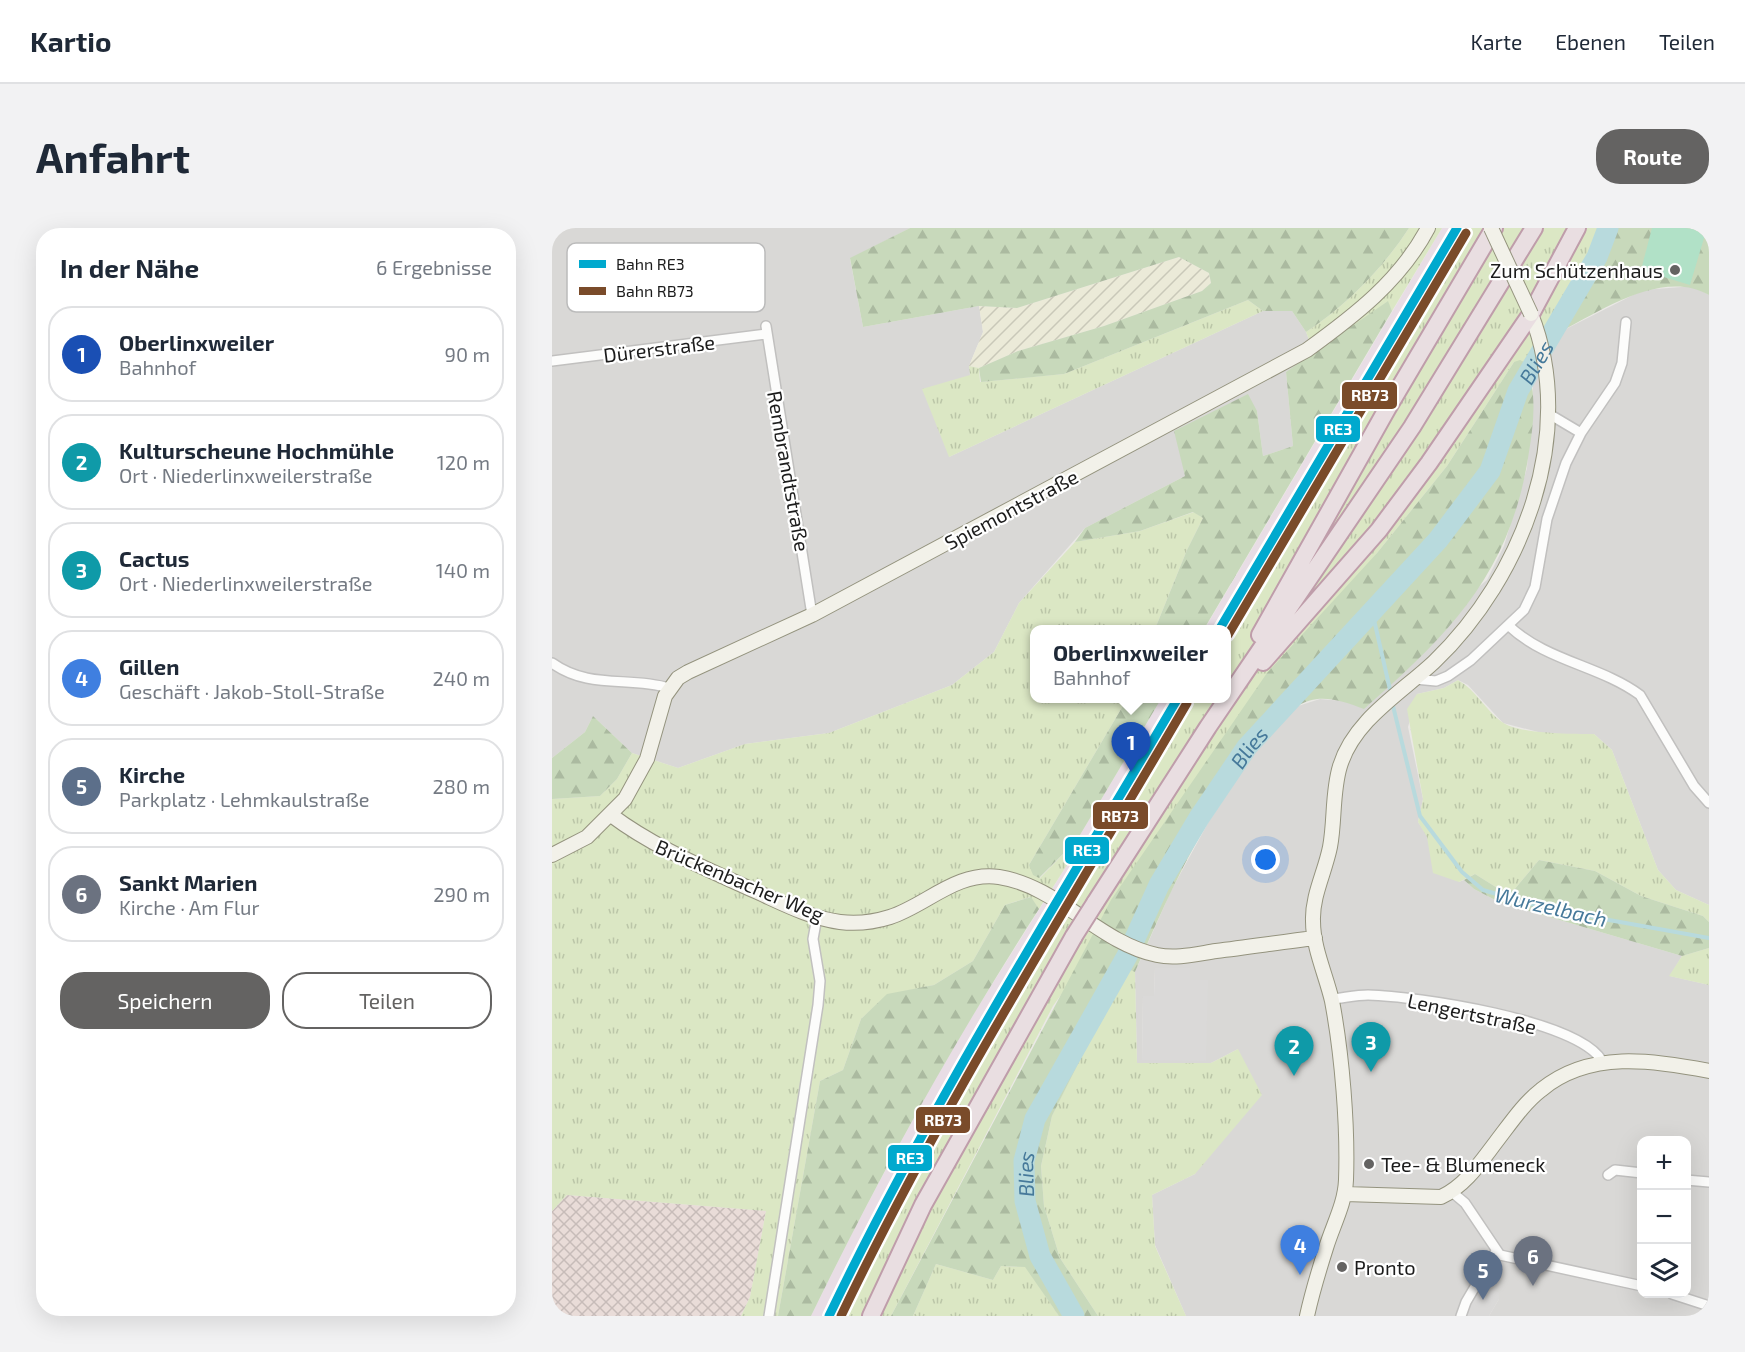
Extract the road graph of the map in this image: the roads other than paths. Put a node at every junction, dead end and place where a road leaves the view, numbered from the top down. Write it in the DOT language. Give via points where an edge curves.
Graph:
graph roads {
  1 [pos="1428,228"];
  2 [pos="1534,228"];
  3 [pos="1577,228"];
  4 [pos="1493,229"];
  5 [pos="1531,314"];
  6 [pos="1626,322"];
  7 [pos="766,330"];
  8 [pos="552,361"];
  9 [pos="1549,414"];
  10 [pos="1581,433"];
  11 [pos="812,615"];
  12 [pos="1509,626"];
  13 [pos="552,663"];
  14 [pos="1415,679"];
  15 [pos="1231,687"];
  16 [pos="669,688"];
  17 [pos="1231,693"];
  18 [pos="1231,701"];
  19 [pos="1222,703"];
  20 [pos="1224,703"];
  21 [pos="1229,703"];
  22 [pos="1208,727"];
  23 [pos="1709,803"];
  24 [pos="611,815"];
  25 [pos="552,855"];
  26 [pos="817,917"];
  27 [pos="1315,938"];
  28 [pos="1331,999"];
  29 [pos="1602,1061"];
  30 [pos="1709,1071"];
  31 [pos="1637,1173"];
  32 [pos="1608,1175"];
  33 [pos="1691,1180"];
  34 [pos="1709,1182"];
  35 [pos="1452,1192"];
  36 [pos="1345,1194"];
  37 [pos="1496,1251"];
  38 [pos="1637,1285"];
  39 [pos="1686,1298"];
  40 [pos="1709,1306"];
  41 [pos="769,1316"];
  42 [pos="871,1316"];
  43 [pos="1307,1316"];
  44 [pos="1461,1316"];
  1 -- 11 [label="street, Spiemontstraße" via="1401,271 1307,351"];
  2 -- 17 [label="highway" via="1405,437"];
  3 -- 5 [label="highway"];
  4 -- 5 [label="street, bridge"];
  4 -- 15 [label="highway"];
  5 -- 9 [label="street" via="1548,389"];
  5 -- 18 [label="highway" via="1379,530"];
  6 -- 10 [label="street" via="1616,383"];
  7 -- 8 [label="street, Dürerstraße"];
  7 -- 11 [label="street, Rembrandtstraße"];
  9 -- 10 [label="street"];
  9 -- 14 [label="street" via="1537,487 1509,560 1478,612"];
  10 -- 12 [label="street" via="1547,519 1535,587 1524,610"];
  11 -- 16 [label="street, Spiemontstraße" via="693,669"];
  12 -- 14 [label="street" via="1448,676 1436,681"];
  12 -- 23 [label="street" via="1556,656 1628,686 1640,695 1694,786"];
  13 -- 16 [label="street" via="585,679"];
  14 -- 27 [label="street" via="1376,713 1350,746 1341,765 1330,844 1314,909"];
  16 -- 24 [label="street" via="642,770"];
  19 -- 22 [label="highway"];
  20 -- 22 [label="highway"];
  21 -- 22 [label="highway"];
  22 -- 42 [label="highway, bridge" via="1074,936 922,1205"];
  24 -- 25 [label="street" via="581,840"];
  24 -- 26 [label="street, Brückenbacher Weg" via="635,834 672,853"];
  26 -- 27 [label="street, Brückenbacher Weg" via="854,923 891,917 960,882 982,876 1032,888 1144,951 1170,957"];
  26 -- 41 [label="street" via="813,939 820,981"];
  27 -- 28 [label="street"];
  28 -- 29 [label="street, Lengertstraße" via="1390,997 1494,1014 1564,1034 1590,1046"];
  28 -- 36 [label="street" via="1341,1082"];
  29 -- 30 [label="street"];
  29 -- 35 [label="street" via="1575,1070 1542,1089"];
  31 -- 32 [label="street" via="1615,1170"];
  33 -- 34 [label="street"];
  35 -- 36 [label="street" via="1441,1197"];
  35 -- 37 [label="street" via="1465,1203"];
  36 -- 43 [label="street"];
  37 -- 38 [label="street" via="1508,1258"];
  37 -- 44 [label="street"];
  39 -- 40 [label="street"];
}
